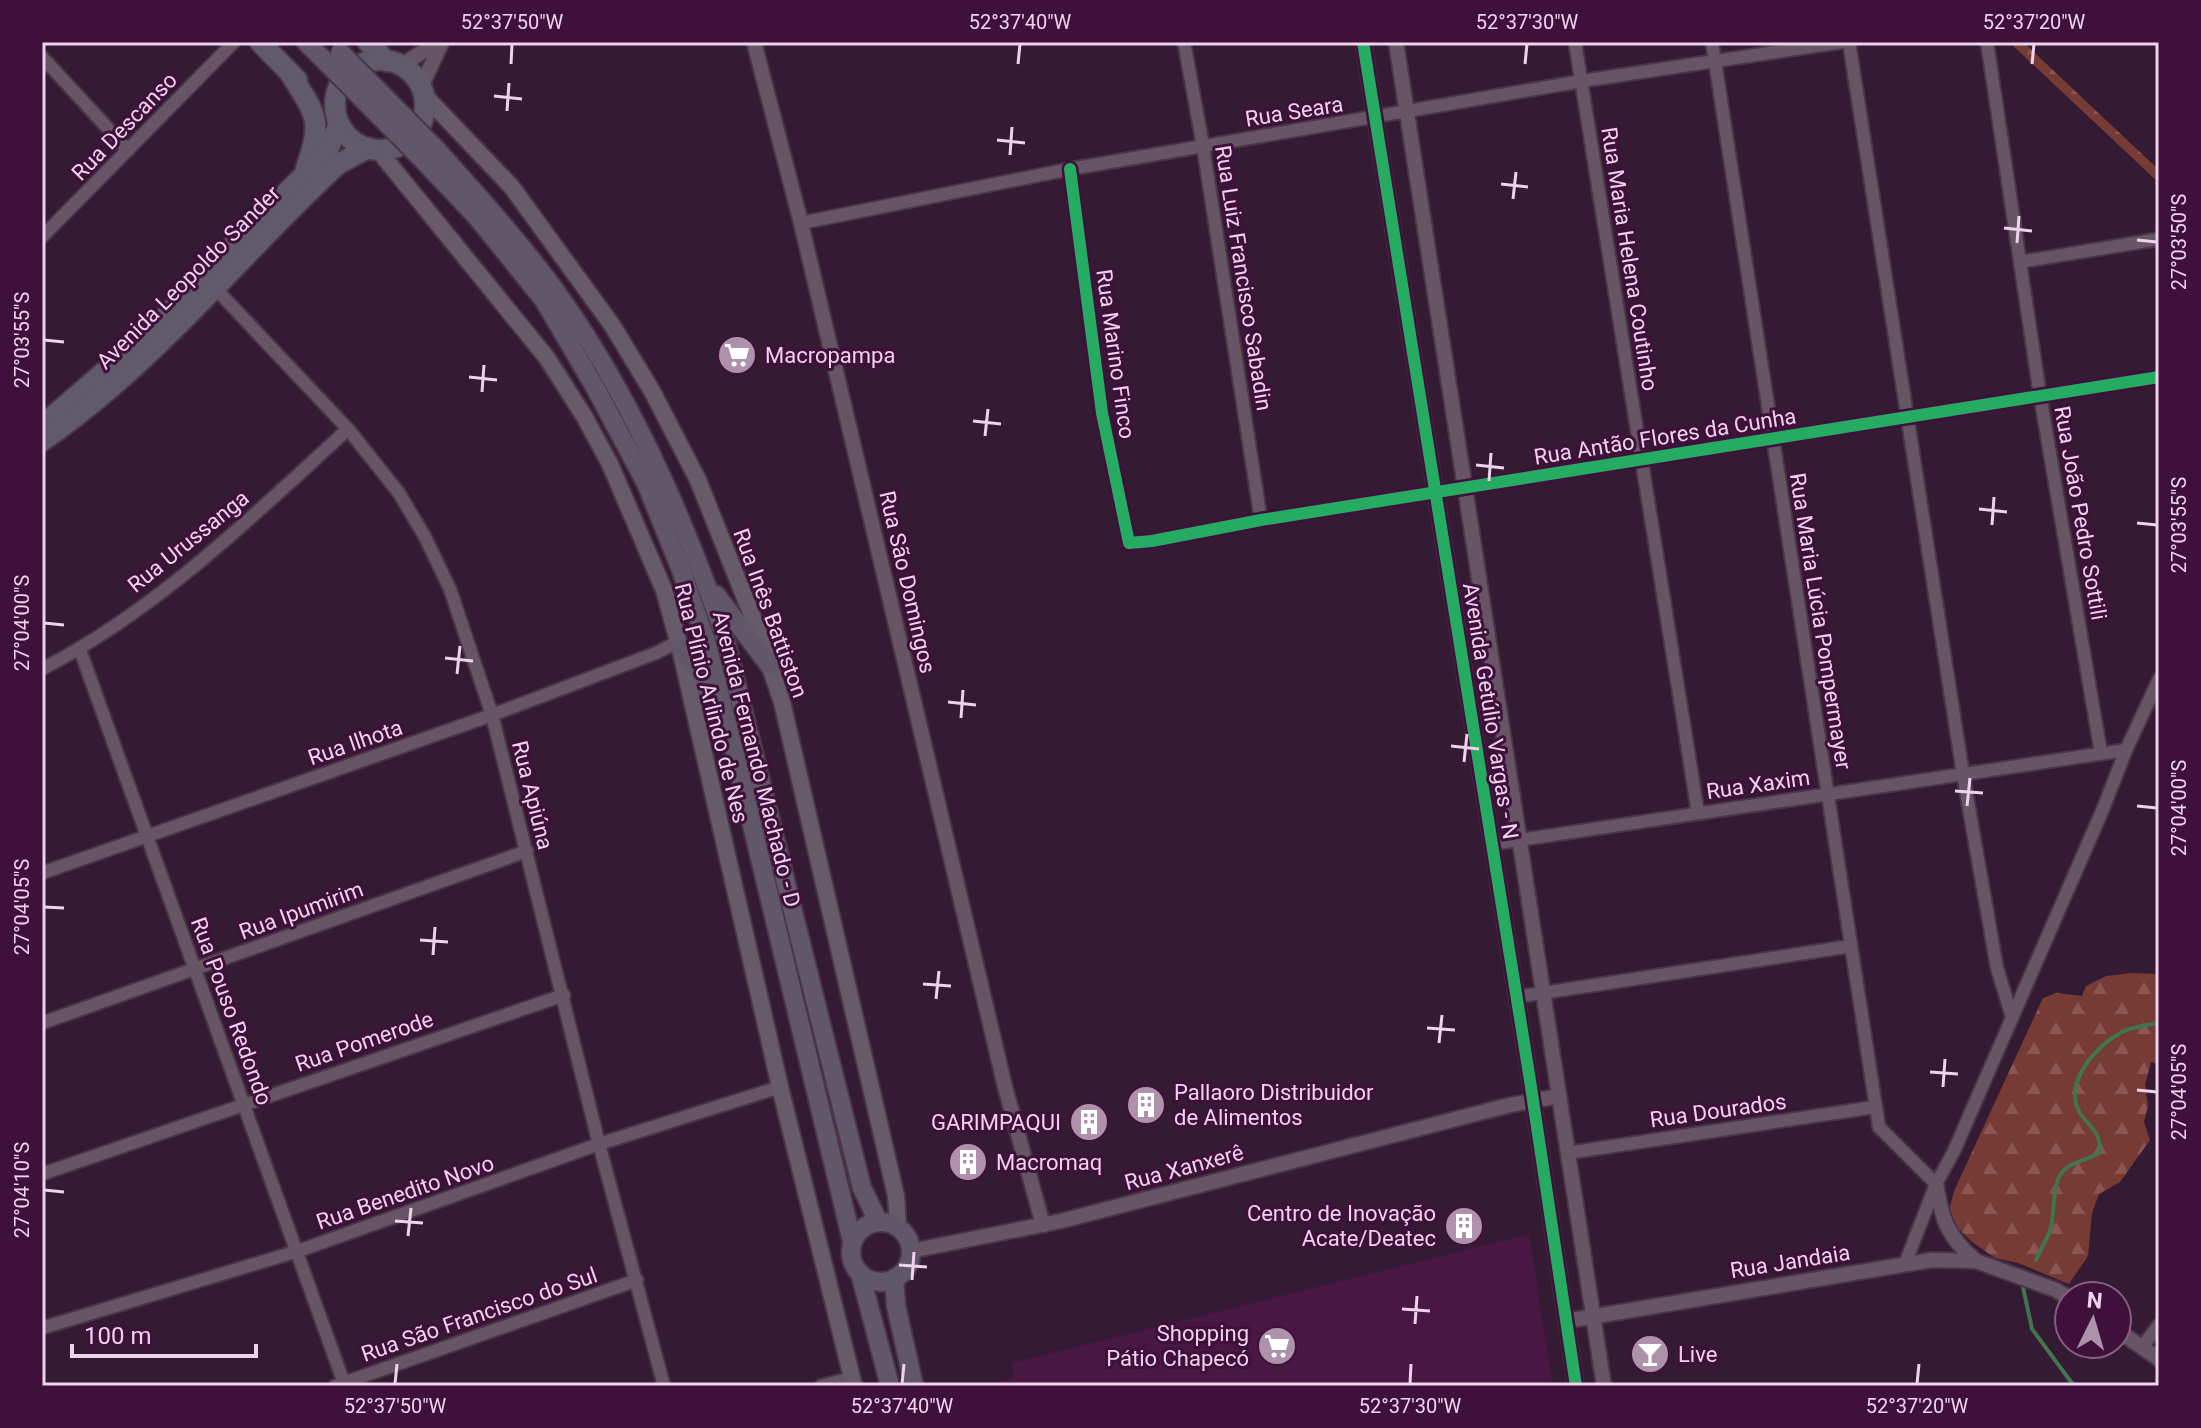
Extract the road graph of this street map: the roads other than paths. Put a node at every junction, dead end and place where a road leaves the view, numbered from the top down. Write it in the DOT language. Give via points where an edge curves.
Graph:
graph roads {
  1 [pos="260,42"];
  2 [pos="306,42"];
  3 [pos="368,42"];
  4 [pos="440,42"];
  5 [pos="754,42"];
  6 [pos="1184,42"];
  7 [pos="1363,42"];
  8 [pos="1396,42"];
  9 [pos="1575,42"];
  10 [pos="1712,42"];
  11 [pos="1846,42"];
  12 [pos="1987,42"];
  13 [pos="225,45"];
  14 [pos="332,53"];
  15 [pos="42,57"];
  16 [pos="1715,61"];
  17 [pos="394,63"];
  18 [pos="290,73"];
  19 [pos="1582,81"];
  20 [pos="422,91"];
  21 [pos="1409,112"];
  22 [pos="1375,117"];
  23 [pos="338,119"];
  24 [pos="1203,146"];
  25 [pos="373,149"];
  26 [pos="128,150"];
  27 [pos="430,155"];
  28 [pos="1070,169"];
  29 [pos="305,172"];
  30 [pos="801,223"];
  31 [pos="42,237"];
  32 [pos="2159,239"];
  33 [pos="2020,262"];
  34 [pos="214,287"];
  35 [pos="2159,377"];
  36 [pos="2040,395"];
  37 [pos="1909,418"];
  38 [pos="42,425"];
  39 [pos="348,429"];
  40 [pos="1772,438"];
  41 [pos="42,441"];
  42 [pos="1642,460"];
  43 [pos="1463,489"];
  44 [pos="1436,494"];
  45 [pos="1261,520"];
  46 [pos="1129,543"];
  47 [pos="706,582"];
  48 [pos="679,645"];
  49 [pos="80,650"];
  50 [pos="770,666"];
  51 [pos="42,669"];
  52 [pos="2159,679"];
  53 [pos="492,715"];
  54 [pos="2126,750"];
  55 [pos="2101,753"];
  56 [pos="1963,774"];
  57 [pos="742,783"];
  58 [pos="1828,794"];
  59 [pos="1698,813"];
  60 [pos="147,836"];
  61 [pos="1519,840"];
  62 [pos="1492,844"];
  63 [pos="527,851"];
  64 [pos="42,873"];
  65 [pos="1851,946"];
  66 [pos="196,969"];
  67 [pos="1542,993"];
  68 [pos="564,995"];
  69 [pos="1516,997"];
  70 [pos="2012,1017"];
  71 [pos="42,1023"];
  72 [pos="780,1087"];
  73 [pos="1559,1096"];
  74 [pos="1532,1099"];
  75 [pos="244,1103"];
  76 [pos="1875,1107"];
  77 [pos="599,1144"];
  78 [pos="1567,1153"];
  79 [pos="42,1174"];
  80 [pos="1936,1184"];
  81 [pos="878,1221"];
  82 [pos="1043,1225"];
  83 [pos="898,1226"];
  84 [pos="1554,1240"];
  85 [pos="852,1241"];
  86 [pos="298,1251"];
  87 [pos="911,1251"];
  88 [pos="1976,1261"];
  89 [pos="1905,1264"];
  90 [pos="860,1273"];
  91 [pos="894,1279"];
  92 [pos="637,1280"];
  93 [pos="1587,1280"];
  94 [pos="2053,1289"];
  95 [pos="1593,1316"];
  96 [pos="1566,1321"];
  97 [pos="2159,1325"];
  98 [pos="42,1328"];
  99 [pos="2133,1341"];
  100 [pos="2142,1347"];
  101 [pos="2159,1359"];
  102 [pos="852,1382"];
  103 [pos="341,1385"];
  104 [pos="664,1386"];
  105 [pos="821,1386"];
  106 [pos="890,1386"];
  107 [pos="914,1386"];
  108 [pos="1576,1386"];
  109 [pos="1604,1386"];
  1 -- 18 [label="highway"];
  2 -- 14 [label="main road, Avenida Fernando Machado - D"];
  3 -- 17 [label="highway"];
  4 -- 17 [label="street"];
  4 -- 20 [label="street"];
  5 -- 30 [label="street, Rua São Domingos"];
  6 -- 24 [label="street, Rua Luiz Francisco Sabadin"];
  7 -- 22 [label="street, Avenida Getúlio Vargas - N"];
  8 -- 21 [label="street, Avenida Getúlio Vargas - N"];
  9 -- 19 [label="street, Rua Maria Helena Coutinho"];
  10 -- 16 [label="street, Rua Maria Lúcia Pompermayer"];
  11 -- 16 [label="street, Rua Seara"];
  11 -- 37 [label="street"];
  12 -- 33 [label="street, Rua João Pedro Sottili"];
  13 -- 26 [label="street, Rua Descanso"];
  14 -- 27 [label="main road, Avenida Fernando Machado - D, bridge"];
  15 -- 26 [label="street"];
  16 -- 19 [label="street, Rua Seara"];
  16 -- 40 [label="street, Rua Maria Lúcia Pompermayer"];
  17 -- 20 [label="highway"];
  17 -- 23 [label="highway" via="359,66 345,77 337,95"];
  18 -- 23 [label="highway"];
  18 -- 29 [label="highway" via="309,103 317,129"];
  19 -- 21 [label="street, Rua Seara"];
  19 -- 42 [label="street, Rua Maria Helena Coutinho"];
  20 -- 25 [label="highway" via="424,112 413,135 397,147"];
  20 -- 50 [label="main road, Rua Inês Battiston" via="511,186 612,325 698,480"];
  21 -- 22 [label="street, Rua Seara"];
  21 -- 43 [label="street, Avenida Getúlio Vargas - N"];
  22 -- 24 [label="street, Rua Seara"];
  22 -- 44 [label="street, Avenida Getúlio Vargas - N"];
  23 -- 25 [label="highway" via="351,139"];
  23 -- 29 [label="highway, Avenida Leopoldo Sander" via="326,154"];
  24 -- 28 [label="street, Rua Seara"];
  24 -- 45 [label="street, Rua Luiz Francisco Sabadin"];
  25 -- 34 [label="highway, Avenida Leopoldo Sander" via="338,164"];
  25 -- 48 [label="main road, Rua Plínio Arlindo de Nes" via="547,358 584,416 664,590"];
  26 -- 31 [label="street, Rua Descanso"];
  27 -- 47 [label="main road, Avenida Fernando Machado - D" via="554,289 581,330 660,474"];
  27 -- 57 [label="main road, Avenida Fernando Machado - D" via="544,300 646,483 706,641"];
  28 -- 30 [label="street, Rua Seara"];
  28 -- 46 [label="street, Rua Marino Finco" via="1102,413"];
  29 -- 38 [label="highway, Avenida Leopoldo Sander" via="155,328"];
  30 -- 82 [label="street, Rua São Domingos" via="1005,1087"];
  32 -- 33 [label="street"];
  33 -- 36 [label="street, Rua João Pedro Sottili"];
  34 -- 39 [label="street, Rua Apiúna"];
  34 -- 41 [label="highway, Avenida Leopoldo Sander" via="117,382"];
  35 -- 36 [label="street, Rua Antão Flores da Cunha"];
  36 -- 37 [label="street, Rua Antão Flores da Cunha"];
  36 -- 55 [label="street, Rua João Pedro Sottili"];
  37 -- 40 [label="street, Rua Antão Flores da Cunha"];
  37 -- 56 [label="street"];
  39 -- 49 [label="street, Rua Urussanga" via="170,585"];
  39 -- 53 [label="street, Rua Apiúna" via="399,493 425,537 450,589"];
  40 -- 42 [label="street, Rua Antão Flores da Cunha"];
  40 -- 58 [label="street, Rua Maria Lúcia Pompermayer"];
  42 -- 43 [label="street, Rua Antão Flores da Cunha"];
  42 -- 59 [label="street, Rua Maria Helena Coutinho"];
  43 -- 44 [label="street, Rua Antão Flores da Cunha"];
  43 -- 61 [label="street, Avenida Getúlio Vargas - N"];
  44 -- 45 [label="street, Rua Antão Flores da Cunha"];
  44 -- 62 [label="street, Avenida Getúlio Vargas - N"];
  45 -- 46 [label="street, Rua Antão Flores da Cunha"];
  47 -- 50 [label="main road"];
  47 -- 81 [label="main road, Avenida Fernando Machado - D" via="723,631 862,1188"];
  48 -- 53 [label="street, Rua Ilhota"];
  48 -- 57 [label="main road" via="701,673 728,758"];
  48 -- 72 [label="main road, Rua Plínio Arlindo de Nes"];
  49 -- 51 [label="street, Rua Urussanga"];
  49 -- 60 [label="street, Rua Pouso Redondo"];
  50 -- 83 [label="main road, Rua Inês Battiston" via="896,1196"];
  52 -- 54 [label="street"];
  53 -- 60 [label="street, Rua Ilhota"];
  53 -- 63 [label="street, Rua Apiúna"];
  54 -- 55 [label="street, Rua Xaxim"];
  54 -- 70 [label="street"];
  55 -- 56 [label="street, Rua Xaxim"];
  56 -- 58 [label="street, Rua Xaxim"];
  56 -- 70 [label="street" via="1997,968"];
  57 -- 85 [label="main road, Avenida Fernando Machado - D"];
  58 -- 59 [label="street, Rua Xaxim"];
  58 -- 65 [label="street, Rua Maria Lúcia Pompermayer"];
  59 -- 61 [label="street, Rua Xaxim"];
  60 -- 64 [label="street, Rua Ilhota"];
  60 -- 66 [label="street, Rua Pouso Redondo"];
  61 -- 62 [label="street, Rua Xaxim"];
  61 -- 67 [label="street, Avenida Getúlio Vargas - N"];
  62 -- 69 [label="street, Avenida Getúlio Vargas - N"];
  63 -- 66 [label="street, Rua Ipumirim"];
  63 -- 68 [label="street, Rua Apiúna"];
  65 -- 67 [label="street"];
  65 -- 76 [label="street, Rua Maria Lúcia Pompermayer"];
  66 -- 71 [label="street, Rua Ipumirim"];
  66 -- 75 [label="street, Rua Pouso Redondo"];
  67 -- 69 [label="street"];
  67 -- 73 [label="street, Avenida Getúlio Vargas - N"];
  68 -- 75 [label="street, Rua Pomerode"];
  68 -- 77 [label="street, Rua Apiúna"];
  69 -- 74 [label="street, Avenida Getúlio Vargas - N"];
  70 -- 80 [label="street"];
  72 -- 77 [label="street, Rua Benedito Novo"];
  72 -- 102 [label="main road, Rua Plínio Arlindo de Nes"];
  73 -- 74 [label="street, Rua Xanxerê"];
  73 -- 78 [label="street, Avenida Getúlio Vargas - N"];
  74 -- 82 [label="street, Rua Xanxerê"];
  74 -- 84 [label="street, Avenida Getúlio Vargas - N"];
  75 -- 79 [label="street, Rua Pomerode"];
  75 -- 86 [label="street, Rua Pouso Redondo"];
  76 -- 78 [label="street, Rua Dourados"];
  76 -- 80 [label="street, Rua Maria Lúcia Pompermayer" via="1879,1127"];
  77 -- 86 [label="street, Rua Benedito Novo"];
  77 -- 92 [label="street, Rua Apiúna"];
  78 -- 93 [label="street, Avenida Getúlio Vargas - N"];
  80 -- 88 [label="street" via="1941,1216 1954,1241"];
  80 -- 89 [label="street"];
  81 -- 83 [label="main road"];
  81 -- 85 [label="main road" via="863,1227"];
  82 -- 87 [label="street, Rua Xanxerê"];
  83 -- 87 [label="main road"];
  84 -- 93 [label="street" via="1572,1245"];
  84 -- 96 [label="street, Avenida Getúlio Vargas - N"];
  85 -- 90 [label="main road" via="851,1258"];
  86 -- 98 [label="street, Rua Benedito Novo"];
  86 -- 103 [label="street, Rua Pouso Redondo"];
  87 -- 91 [label="main road" via="907,1267"];
  88 -- 89 [label="street, Rua Jandaia"];
  88 -- 94 [label="street, Rua Jandaia"];
  89 -- 95 [label="street, Rua Jandaia"];
  90 -- 91 [label="main road" via="876,1281"];
  90 -- 106 [label="main road"];
  91 -- 107 [label="main road"];
  92 -- 103 [label="street, Rua São Francisco do Sul"];
  92 -- 104 [label="street, Rua Apiúna"];
  93 -- 95 [label="street, Avenida Getúlio Vargas - N"];
  95 -- 96 [label="street, Rua Jandaia"];
  95 -- 109 [label="street, Avenida Getúlio Vargas - N"];
  96 -- 108 [label="street, Avenida Getúlio Vargas - N"];
  97 -- 100 [label="street"];
  99 -- 100 [label="street"];
  100 -- 101 [label="street"];
  102 -- 105 [label="street"];
}
